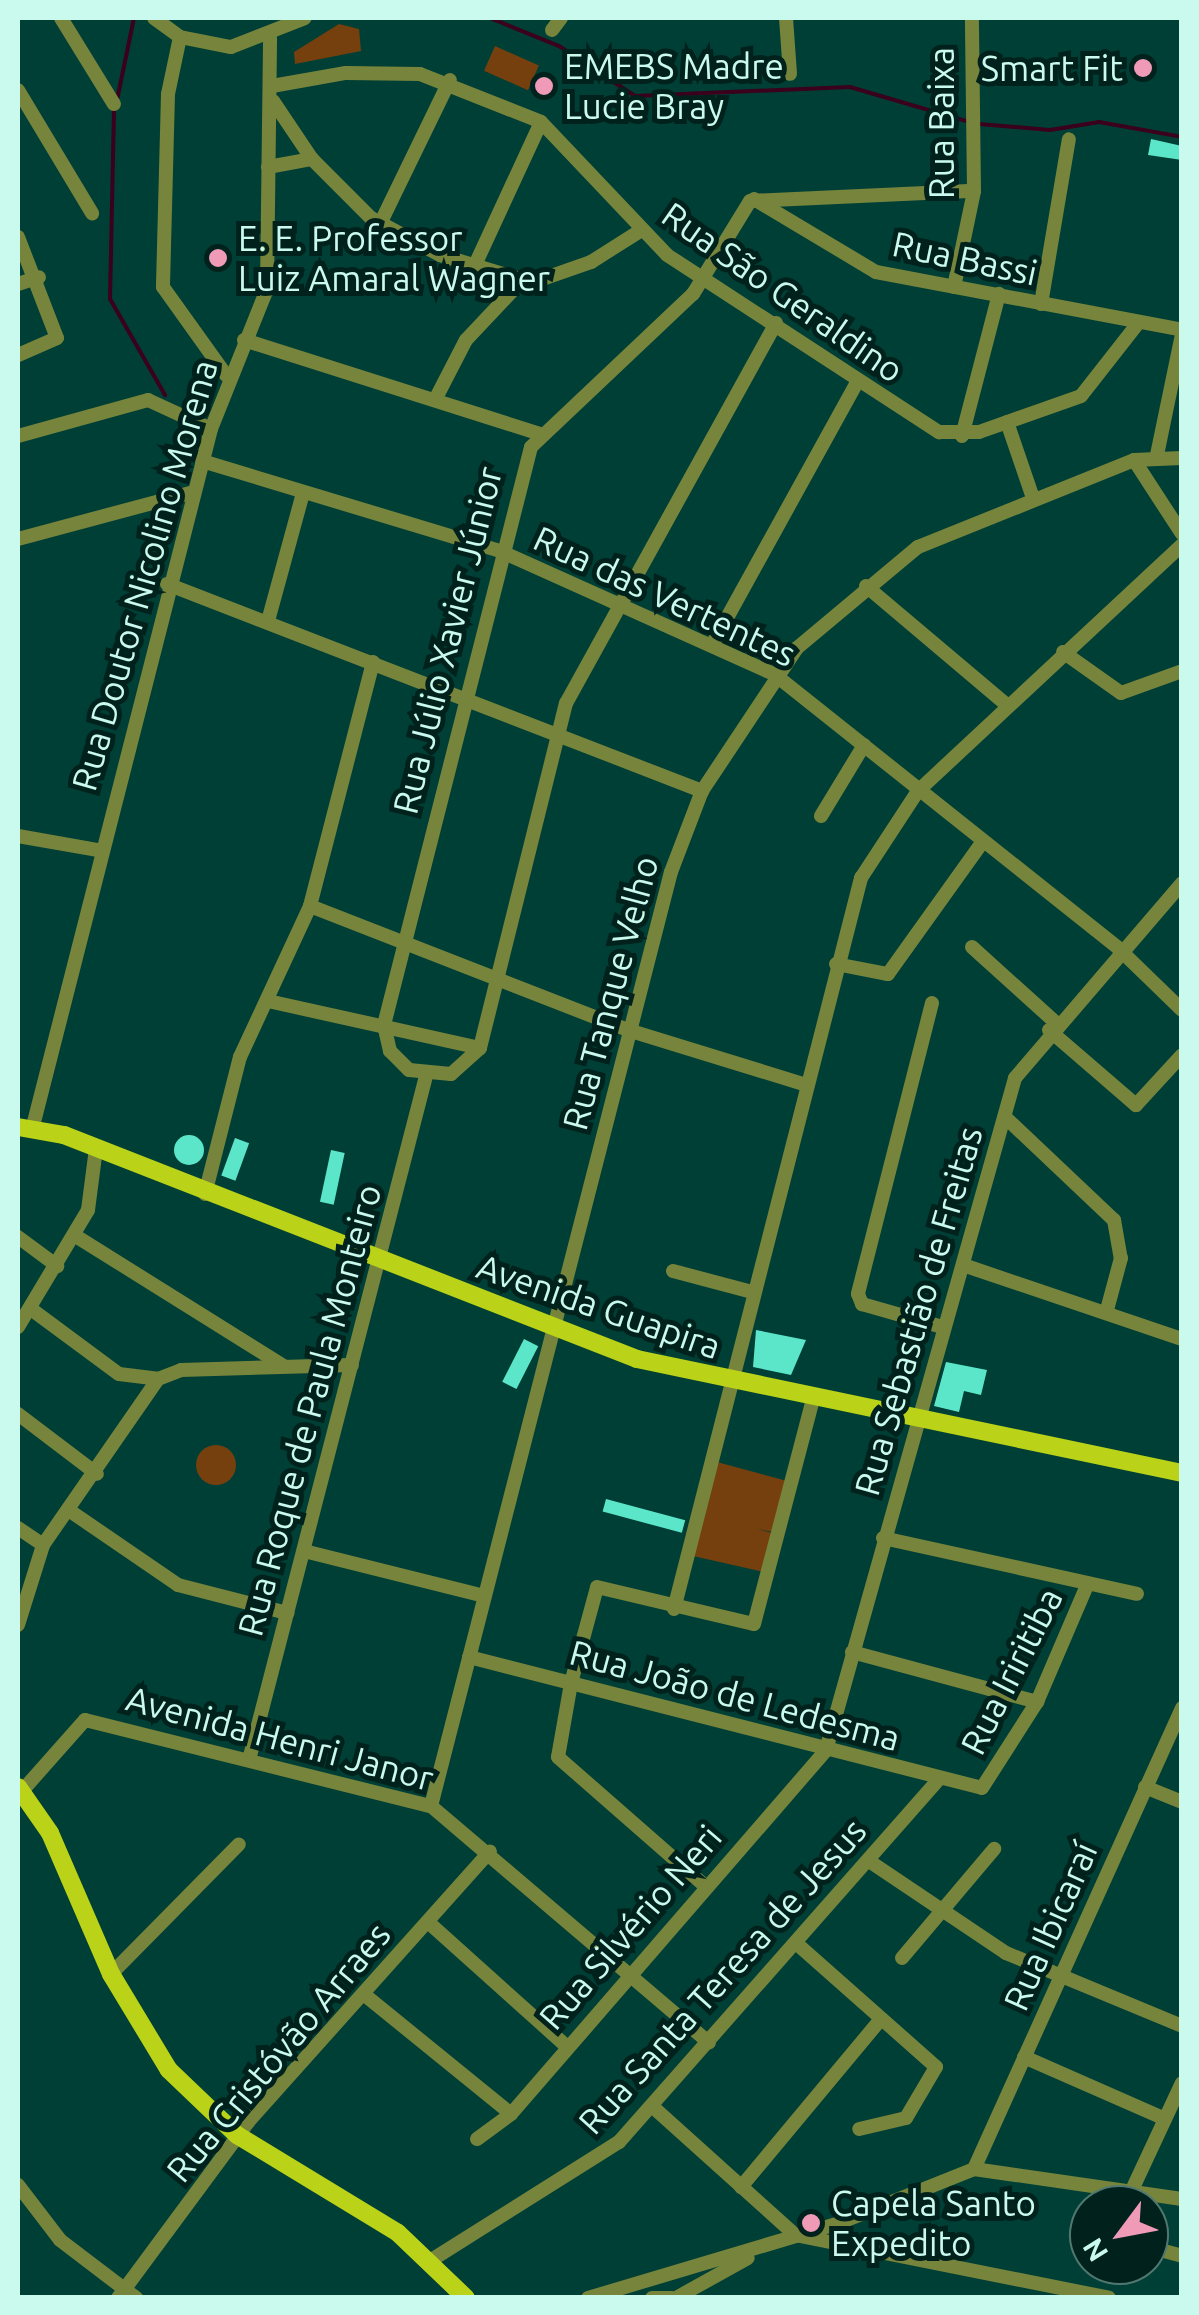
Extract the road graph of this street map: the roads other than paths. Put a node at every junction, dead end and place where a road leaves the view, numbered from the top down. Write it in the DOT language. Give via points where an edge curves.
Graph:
graph roads {
  1 [pos="61,18"];
  2 [pos="154,18"];
  3 [pos="306,18"];
  4 [pos="786,18"];
  5 [pos="972,18"];
  6 [pos="180,37"];
  7 [pos="270,38"];
  8 [pos="790,74"];
  9 [pos="450,80"];
  10 [pos="18,90"];
  11 [pos="273,94"];
  12 [pos="114,104"];
  13 [pos="541,122"];
  14 [pos="1069,139"];
  15 [pos="312,159"];
  16 [pos="268,168"];
  17 [pos="974,190"];
  18 [pos="756,198"];
  19 [pos="92,213"];
  20 [pos="380,224"];
  21 [pos="640,231"];
  22 [pos="18,237"];
  23 [pos="475,264"];
  24 [pos="39,277"];
  25 [pos="703,280"];
  26 [pos="526,281"];
  27 [pos="18,284"];
  28 [pos="954,287"];
  29 [pos="998,294"];
  30 [pos="1041,304"];
  31 [pos="776,322"];
  32 [pos="1139,322"];
  33 [pos="1182,332"];
  34 [pos="244,340"];
  35 [pos="18,355"];
  36 [pos="226,375"];
  37 [pos="858,381"];
  38 [pos="436,398"];
  39 [pos="1007,422"];
  40 [pos="211,429"];
  41 [pos="541,434"];
  42 [pos="18,436"];
  43 [pos="962,436"];
  44 [pos="1157,455"];
  45 [pos="1182,458"];
  46 [pos="1134,460"];
  47 [pos="202,461"];
  48 [pos="194,492"];
  49 [pos="302,493"];
  50 [pos="1032,498"];
  51 [pos="1182,534"];
  52 [pos="18,538"];
  53 [pos="1182,545"];
  54 [pos="500,552"];
  55 [pos="168,584"];
  56 [pos="866,586"];
  57 [pos="618,604"];
  58 [pos="268,621"];
  59 [pos="712,645"];
  60 [pos="1063,652"];
  61 [pos="373,662"];
  62 [pos="1182,671"];
  63 [pos="774,674"];
  64 [pos="465,698"];
  65 [pos="1007,705"];
  66 [pos="558,734"];
  67 [pos="864,745"];
  68 [pos="918,790"];
  69 [pos="702,791"];
  70 [pos="821,816"];
  71 [pos="18,836"];
  72 [pos="981,844"];
  73 [pos="97,850"];
  74 [pos="1182,884"];
  75 [pos="310,906"];
  76 [pos="400,941"];
  77 [pos="972,946"];
  78 [pos="1118,948"];
  79 [pos="836,964"];
  80 [pos="498,978"];
  81 [pos="268,1001"];
  82 [pos="932,1003"];
  83 [pos="1182,1010"];
  84 [pos="384,1025"];
  85 [pos="1052,1027"];
  86 [pos="631,1031"];
  87 [pos="480,1048"];
  88 [pos="1182,1056"];
  89 [pos="426,1076"];
  90 [pos="807,1085"];
  91 [pos="1006,1118"];
  92 [pos="25,1126"];
  93 [pos="96,1148"];
  94 [pos="205,1194"];
  95 [pos="74,1235"];
  96 [pos="18,1236"];
  97 [pos="379,1261"];
  98 [pos="57,1266"];
  99 [pos="969,1267"];
  100 [pos="674,1271"];
  101 [pos="752,1292"];
  102 [pos="31,1309"];
  103 [pos="1107,1310"];
  104 [pos="938,1326"];
  105 [pos="18,1327"];
  106 [pos="551,1330"];
  107 [pos="1182,1339"];
  108 [pos="352,1365"];
  109 [pos="285,1367"];
  110 [pos="158,1379"];
  111 [pos="728,1383"];
  112 [pos="813,1399"];
  113 [pos="18,1414"];
  114 [pos="914,1419"];
  115 [pos="1182,1473"];
  116 [pos="97,1474"];
  117 [pos="70,1511"];
  118 [pos="18,1528"];
  119 [pos="884,1538"];
  120 [pos="43,1546"];
  121 [pos="304,1551"];
  122 [pos="1088,1583"];
  123 [pos="1137,1594"];
  124 [pos="484,1596"];
  125 [pos="674,1609"];
  126 [pos="287,1613"];
  127 [pos="18,1625"];
  128 [pos="852,1652"];
  129 [pos="469,1656"];
  130 [pos="571,1683"];
  131 [pos="1037,1702"];
  132 [pos="1182,1708"];
  133 [pos="826,1750"];
  134 [pos="249,1760"];
  135 [pos="940,1779"];
  136 [pos="986,1786"];
  137 [pos="1146,1787"];
  138 [pos="20,1790"];
  139 [pos="1182,1802"];
  140 [pos="431,1806"];
  141 [pos="239,1844"];
  142 [pos="994,1849"];
  143 [pos="490,1851"];
  144 [pos="869,1861"];
  145 [pos="704,1885"];
  146 [pos="938,1912"];
  147 [pos="428,1922"];
  148 [pos="796,1943"];
  149 [pos="902,1958"];
  150 [pos="628,1973"];
  151 [pos="111,1974"];
  152 [pos="1062,1974"];
  153 [pos="366,1996"];
  154 [pos="881,2018"];
  155 [pos="1182,2026"];
  156 [pos="709,2043"];
  157 [pos="566,2046"];
  158 [pos="1024,2057"];
  159 [pos="1182,2083"];
  160 [pos="654,2107"];
  161 [pos="511,2114"];
  162 [pos="1165,2119"];
  163 [pos="859,2129"];
  164 [pos="237,2136"];
  165 [pos="477,2139"];
  166 [pos="974,2169"];
  167 [pos="18,2185"];
  168 [pos="1094,2185"];
  169 [pos="1134,2185"];
  170 [pos="741,2186"];
  171 [pos="795,2236"];
  172 [pos="770,2244"];
  173 [pos="433,2260"];
  174 [pos="126,2295"];
  175 [pos="466,2298"];
  176 [pos="588,2298"];
  177 [pos="652,2298"];
  178 [pos="674,2298"];
  179 [pos="1109,2298"];
  1 -- 12 [label="street"];
  2 -- 6 [label="street"];
  3 -- 7 [label="street"];
  4 -- 8 [label="street"];
  5 -- 17 [label="street, Rua Baixa"];
  6 -- 7 [label="street" via="232,47"];
  6 -- 36 [label="street" via="168,94 163,288"];
  7 -- 11 [label="street, Rua Doutor Nicolino Morena"];
  9 -- 11 [label="street, Rua São Geraldino" via="381,71"];
  9 -- 13 [label="street, Rua São Geraldino"];
  9 -- 20 [label="street"];
  10 -- 19 [label="street"];
  11 -- 15 [label="street"];
  11 -- 16 [label="street, Rua Doutor Nicolino Morena"];
  13 -- 21 [label="street, Rua São Geraldino"];
  13 -- 23 [label="street"];
  14 -- 30 [label="street"];
  15 -- 16 [label="street"];
  15 -- 20 [label="street"];
  16 -- 34 [label="street, Rua Doutor Nicolino Morena" via="269,277"];
  17 -- 18 [label="street"];
  17 -- 28 [label="street, Rua Baixa"];
  18 -- 25 [label="street, Rua Júlio Xavier Júnior"];
  18 -- 28 [label="street, Rua Bassi" via="876,272"];
  20 -- 23 [label="street"];
  21 -- 25 [label="street, Rua São Geraldino"];
  21 -- 26 [label="street" via="591,262"];
  22 -- 24 [label="street"];
  23 -- 26 [label="street"];
  24 -- 27 [label="street"];
  24 -- 35 [label="street" via="56,331 52,344"];
  25 -- 31 [label="street, Rua São Geraldino"];
  25 -- 41 [label="street, Rua Júlio Xavier Júnior"];
  26 -- 38 [label="street" via="478,324"];
  28 -- 29 [label="street, Rua Bassi"];
  29 -- 30 [label="street, Rua Bassi"];
  29 -- 43 [label="street"];
  30 -- 32 [label="street, Rua Bassi"];
  31 -- 37 [label="street, Rua São Geraldino"];
  31 -- 57 [label="street"];
  32 -- 33 [label="street, Rua Bassi"];
  32 -- 39 [label="street" via="1091,389"];
  33 -- 44 [label="street"];
  34 -- 36 [label="street, Rua Doutor Nicolino Morena"];
  34 -- 38 [label="street"];
  36 -- 40 [label="street, Rua Doutor Nicolino Morena"];
  37 -- 43 [label="street, Rua São Geraldino" via="923,425"];
  37 -- 59 [label="street"];
  38 -- 41 [label="street"];
  39 -- 43 [label="street"];
  39 -- 50 [label="street"];
  40 -- 42 [label="street" via="148,400"];
  40 -- 47 [label="street, Rua Doutor Nicolino Morena"];
  41 -- 54 [label="street, Rua Júlio Xavier Júnior" via="525,458"];
  44 -- 45 [label="street, Rua Tanque Velho"];
  44 -- 46 [label="street, Rua Tanque Velho"];
  46 -- 50 [label="street, Rua Tanque Velho"];
  46 -- 51 [label="street"];
  47 -- 48 [label="street, Rua Doutor Nicolino Morena"];
  47 -- 49 [label="street, Rua das Vertentes"];
  48 -- 52 [label="street"];
  48 -- 55 [label="street, Rua Doutor Nicolino Morena"];
  49 -- 54 [label="street, Rua das Vertentes"];
  49 -- 58 [label="street"];
  50 -- 56 [label="street, Rua Tanque Velho" via="944,532"];
  53 -- 60 [label="street"];
  54 -- 57 [label="street, Rua das Vertentes"];
  54 -- 64 [label="street, Rua Júlio Xavier Júnior"];
  55 -- 58 [label="street"];
  55 -- 73 [label="street, Rua Doutor Nicolino Morena"];
  56 -- 63 [label="street, Rua Tanque Velho"];
  56 -- 65 [label="street"];
  57 -- 59 [label="street, Rua das Vertentes"];
  57 -- 66 [label="street"];
  58 -- 61 [label="street"];
  59 -- 63 [label="street, Rua das Vertentes"];
  60 -- 62 [label="street" via="1130,694"];
  60 -- 65 [label="street"];
  61 -- 64 [label="street"];
  61 -- 75 [label="street"];
  63 -- 67 [label="street, Rua das Vertentes"];
  63 -- 69 [label="street, Rua Tanque Velho"];
  64 -- 66 [label="street"];
  64 -- 76 [label="street, Rua Júlio Xavier Júnior"];
  65 -- 68 [label="street"];
  66 -- 69 [label="street"];
  66 -- 80 [label="street"];
  67 -- 68 [label="street, Rua das Vertentes"];
  67 -- 70 [label="street"];
  68 -- 72 [label="street, Rua das Vertentes"];
  68 -- 79 [label="street" via="861,878"];
  69 -- 86 [label="street, Rua Tanque Velho"];
  71 -- 73 [label="street"];
  72 -- 78 [label="street, Rua das Vertentes"];
  72 -- 79 [label="street" via="888,974"];
  73 -- 92 [label="street, Rua Doutor Nicolino Morena"];
  74 -- 78 [label="street, Rua Sebastião de Freitas"];
  75 -- 76 [label="street"];
  75 -- 81 [label="street"];
  76 -- 80 [label="street"];
  76 -- 84 [label="street, Rua Júlio Xavier Júnior"];
  77 -- 85 [label="street"];
  78 -- 83 [label="street, Rua das Vertentes"];
  78 -- 85 [label="street, Rua Sebastião de Freitas"];
  79 -- 90 [label="street"];
  80 -- 86 [label="street"];
  80 -- 87 [label="street"];
  81 -- 84 [label="street"];
  81 -- 94 [label="street" via="230,1087"];
  82 -- 104 [label="street" via="858,1294 862,1304"];
  84 -- 87 [label="street"];
  84 -- 89 [label="street" via="396,1058"];
  85 -- 88 [label="street" via="1136,1105"];
  85 -- 91 [label="street, Rua Sebastião de Freitas" via="1020,1066"];
  86 -- 90 [label="street"];
  86 -- 106 [label="street, Rua Tanque Velho"];
  87 -- 89 [label="street" via="459,1070"];
  89 -- 97 [label="street, Rua Roque de Paula Monteiro"];
  90 -- 101 [label="street"];
  91 -- 99 [label="street, Rua Sebastião de Freitas"];
  91 -- 103 [label="street" via="1114,1220 1121,1258"];
  92 -- 93 [label="main road, Avenida Guapira"];
  93 -- 94 [label="main road, Avenida Guapira"];
  93 -- 95 [label="street" via="92,1194"];
  94 -- 97 [label="main road, Avenida Guapira"];
  95 -- 98 [label="street"];
  95 -- 109 [label="street"];
  96 -- 98 [label="street"];
  97 -- 106 [label="main road, Avenida Guapira"];
  97 -- 108 [label="street, Rua Roque de Paula Monteiro"];
  98 -- 102 [label="street"];
  99 -- 103 [label="street"];
  99 -- 104 [label="street, Rua Sebastião de Freitas"];
  100 -- 101 [label="street"];
  101 -- 111 [label="street"];
  102 -- 105 [label="street"];
  102 -- 110 [label="street" via="119,1374"];
  103 -- 107 [label="street"];
  104 -- 114 [label="street, Rua Sebastião de Freitas"];
  106 -- 111 [label="main road, Avenida Guapira"];
  106 -- 124 [label="street, Rua Tanque Velho"];
  108 -- 109 [label="street"];
  108 -- 121 [label="street, Rua Roque de Paula Monteiro"];
  109 -- 110 [label="street"];
  110 -- 116 [label="street"];
  111 -- 112 [label="main road, Avenida Guapira"];
  111 -- 125 [label="street"];
  112 -- 114 [label="main road, Avenida Guapira"];
  112 -- 125 [label="street" via="754,1624"];
  113 -- 116 [label="street"];
  114 -- 115 [label="main road, Avenida Guapira"];
  114 -- 119 [label="street, Rua Sebastião de Freitas"];
  116 -- 117 [label="street"];
  117 -- 120 [label="street"];
  117 -- 126 [label="street" via="178,1585"];
  118 -- 120 [label="street"];
  119 -- 122 [label="street"];
  119 -- 128 [label="street, Rua Sebastião de Freitas"];
  120 -- 127 [label="street"];
  121 -- 124 [label="street"];
  121 -- 126 [label="street, Rua Roque de Paula Monteiro"];
  122 -- 123 [label="street"];
  122 -- 131 [label="street, Rua Iriritiba"];
  124 -- 129 [label="street, Rua Tanque Velho"];
  125 -- 130 [label="street" via="594,1588"];
  126 -- 134 [label="street, Rua Roque de Paula Monteiro"];
  128 -- 131 [label="street"];
  128 -- 133 [label="street, Rua Sebastião de Freitas"];
  129 -- 130 [label="street, Rua João de Ledesma"];
  129 -- 140 [label="street, Rua Tanque Velho"];
  130 -- 133 [label="street, Rua João de Ledesma"];
  130 -- 145 [label="street" via="558,1757"];
  131 -- 136 [label="street, Rua Iriritiba"];
  132 -- 137 [label="street, Rua Ibicaraí"];
  133 -- 135 [label="street, Rua João de Ledesma"];
  133 -- 145 [label="street, Rua Silvério Neri"];
  134 -- 138 [label="street, Avenida Henri Janor" via="85,1720"];
  134 -- 140 [label="street, Avenida Henri Janor"];
  135 -- 136 [label="street, Rua João de Ledesma"];
  135 -- 144 [label="street, Rua Santa Teresa de Jesus"];
  137 -- 139 [label="street"];
  137 -- 152 [label="street, Rua Ibicaraí"];
  138 -- 151 [label="main road" via="60,1851"];
  140 -- 143 [label="street, Avenida Henri Janor"];
  141 -- 151 [label="street"];
  142 -- 146 [label="street"];
  143 -- 147 [label="street, Rua Cristóvão Arraes"];
  143 -- 150 [label="street, Avenida Henri Janor"];
  144 -- 146 [label="street"];
  144 -- 148 [label="street, Rua Santa Teresa de Jesus"];
  145 -- 150 [label="street, Rua Silvério Neri"];
  146 -- 149 [label="street"];
  146 -- 152 [label="street"];
  147 -- 153 [label="street, Rua Cristóvão Arraes"];
  147 -- 157 [label="street"];
  148 -- 154 [label="street"];
  148 -- 156 [label="street, Rua Santa Teresa de Jesus"];
  150 -- 156 [label="street, Avenida Henri Janor"];
  150 -- 157 [label="street, Rua Silvério Neri"];
  151 -- 164 [label="main road" via="169,2070"];
  152 -- 155 [label="street"];
  152 -- 158 [label="street, Rua Ibicaraí"];
  153 -- 161 [label="street"];
  153 -- 164 [label="street, Rua Cristóvão Arraes"];
  154 -- 163 [label="street" via="936,2070 906,2118"];
  154 -- 170 [label="street"];
  156 -- 160 [label="street, Rua Santa Teresa de Jesus"];
  157 -- 161 [label="street, Rua Silvério Neri"];
  158 -- 162 [label="street"];
  158 -- 166 [label="street, Rua Ibicaraí"];
  159 -- 162 [label="street"];
  160 -- 170 [label="street"];
  160 -- 173 [label="street, Rua Santa Teresa de Jesus" via="604,2155"];
  161 -- 165 [label="street, Rua Silvério Neri"];
  162 -- 169 [label="street"];
  164 -- 173 [label="main road"];
  164 -- 174 [label="street, Rua Cristóvão Arraes"];
  166 -- 168 [label="street"];
  166 -- 171 [label="street"];
  167 -- 174 [label="street" via="60,2240"];
  170 -- 171 [label="street"];
  171 -- 172 [label="street"];
  171 -- 179 [label="street"];
  172 -- 176 [label="street"];
  172 -- 178 [label="street"];
  173 -- 175 [label="main road"];
  177 -- 178 [label="street"];
}
